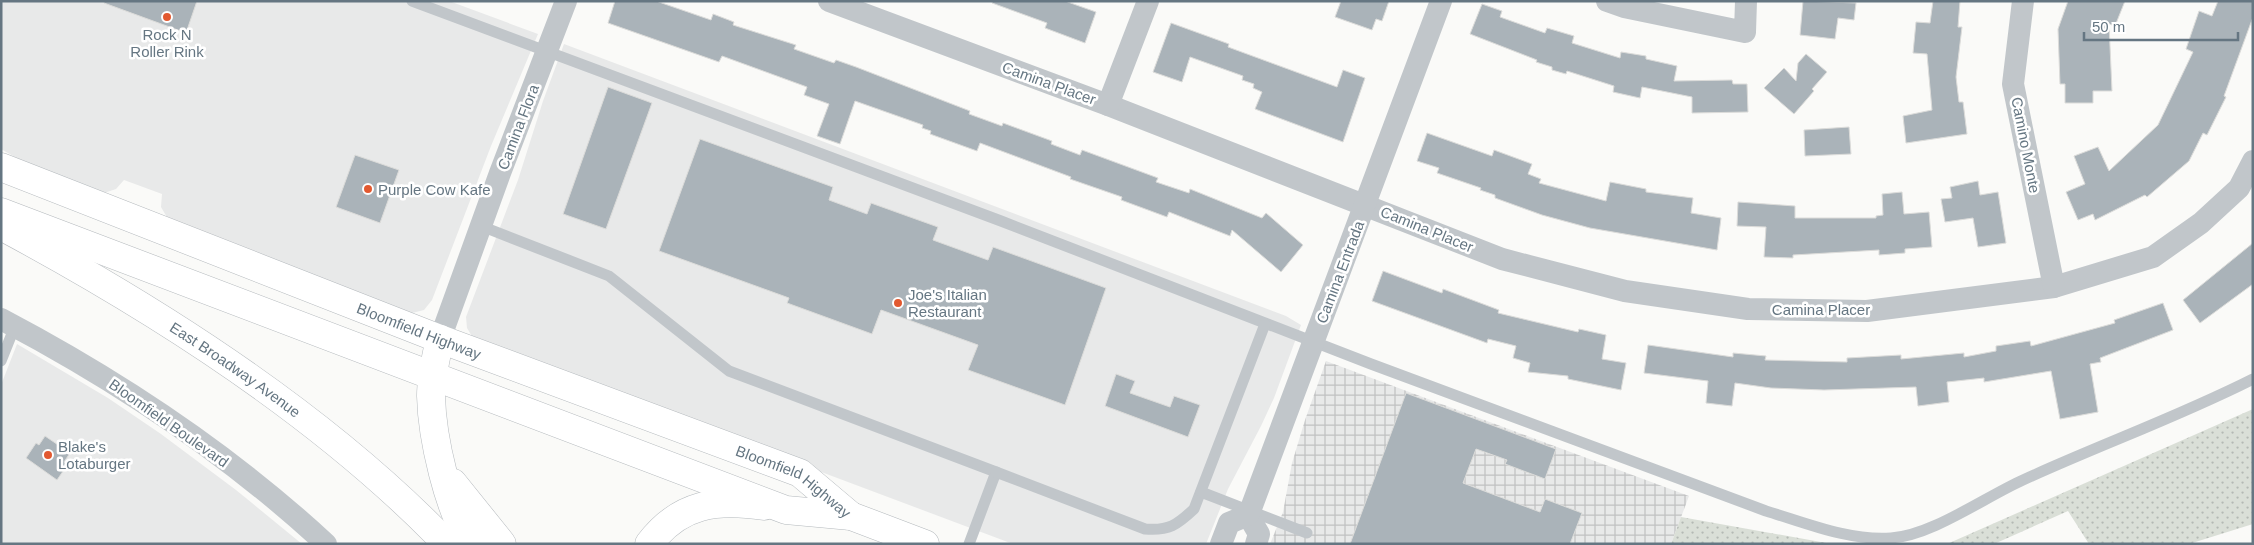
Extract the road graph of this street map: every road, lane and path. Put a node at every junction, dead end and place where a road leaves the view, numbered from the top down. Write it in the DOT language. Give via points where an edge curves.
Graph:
graph roads {
  1 [pos="412,1"];
  2 [pos="566,1"];
  3 [pos="829,1"];
  4 [pos="1148,1"];
  5 [pos="1441,1"];
  6 [pos="1607,1"];
  7 [pos="1746,1"];
  8 [pos="2023,1"];
  9 [pos="855,6"];
  10 [pos="547,52"];
  11 [pos="1108,105"];
  12 [pos="2253,161"];
  13 [pos="1,167"];
  14 [pos="1366,204"];
  15 [pos="1,212"];
  16 [pos="1,226"];
  17 [pos="481,226"];
  18 [pos="2054,287"];
  19 [pos="8,322"];
  20 [pos="1265,324"];
  21 [pos="440,339"];
  22 [pos="1314,342"];
  23 [pos="1,361"];
  24 [pos="433,376"];
  25 [pos="2253,379"];
  26 [pos="443,472"];
  27 [pos="996,472"];
  28 [pos="1201,492"];
  29 [pos="786,510"];
  30 [pos="1249,513"];
  31 [pos="852,516"];
  32 [pos="1307,533"];
  33 [pos="326,544"];
  34 [pos="447,544"];
  35 [pos="471,544"];
  36 [pos="502,544"];
  37 [pos="650,544"];
  38 [pos="925,544"];
  39 [pos="969,544"];
  40 [pos="1221,544"];
  41 [pos="1256,544"];
  1 -- 10 [label="lane"];
  2 -- 10 [label="street, Camina Flora"];
  3 -- 9 [label="street, Camina Placer"];
  4 -- 11 [label="street"];
  5 -- 14 [label="street, Camina Entrada"];
  6 -- 7 [label="street" via="1745,32"];
  8 -- 18 [label="street, Camino Monte" via="2013,84"];
  9 -- 11 [label="street, Camina Placer"];
  10 -- 17 [label="street, Camina Flora"];
  10 -- 20 [label="lane" via="1001,221"];
  11 -- 14 [label="street, Camina Placer"];
  12 -- 18 [label="street, Camina Placer" via="2239,188 2201,223 2153,257"];
  13 -- 21 [label="main road, Bloomfield Highway"];
  14 -- 18 [label="street, Camina Placer" via="1502,259 1625,292 1748,309 1867,310"];
  14 -- 22 [label="street, Camina Entrada"];
  15 -- 24 [label="main road, Bloomfield Highway"];
  16 -- 34 [label="main road, East Broadway Avenue" via="217,355 318,430 399,498"];
  17 -- 21 [label="street, Camina Flora"];
  17 -- 27 [label="lane" via="609,276 729,371"];
  19 -- 23 [label="lane"];
  19 -- 33 [label="street, Bloomfield Boulevard" via="87,367 200,443 258,486"];
  20 -- 22 [label="lane"];
  20 -- 28 [label="lane"];
  21 -- 24 [label="main road"];
  21 -- 31 [label="main road, Bloomfield Highway" via="800,473"];
  22 -- 25 [label="lane" via="1766,511 1827,530 1891,538 1915,534 2024,479 2195,408"];
  22 -- 30 [label="street, Camina Entrada"];
  24 -- 26 [label="main road" via="434,425"];
  24 -- 29 [label="main road, Bloomfield Highway"];
  26 -- 35 [label="main road" via="452,505"];
  26 -- 36 [label="main road"];
  27 -- 28 [label="lane" via="1145,529 1163,530 1178,523 1194,509"];
  27 -- 39 [label="lane"];
  28 -- 30 [label="lane"];
  29 -- 31 [label="main road, Bloomfield Highway"];
  29 -- 37 [label="main road" via="734,502 712,504 690,510 673,520"];
  30 -- 32 [label="lane"];
  30 -- 40 [label="street" via="1229,523"];
  30 -- 41 [label="street" via="1259,534"];
  31 -- 38 [label="main road"];
}
